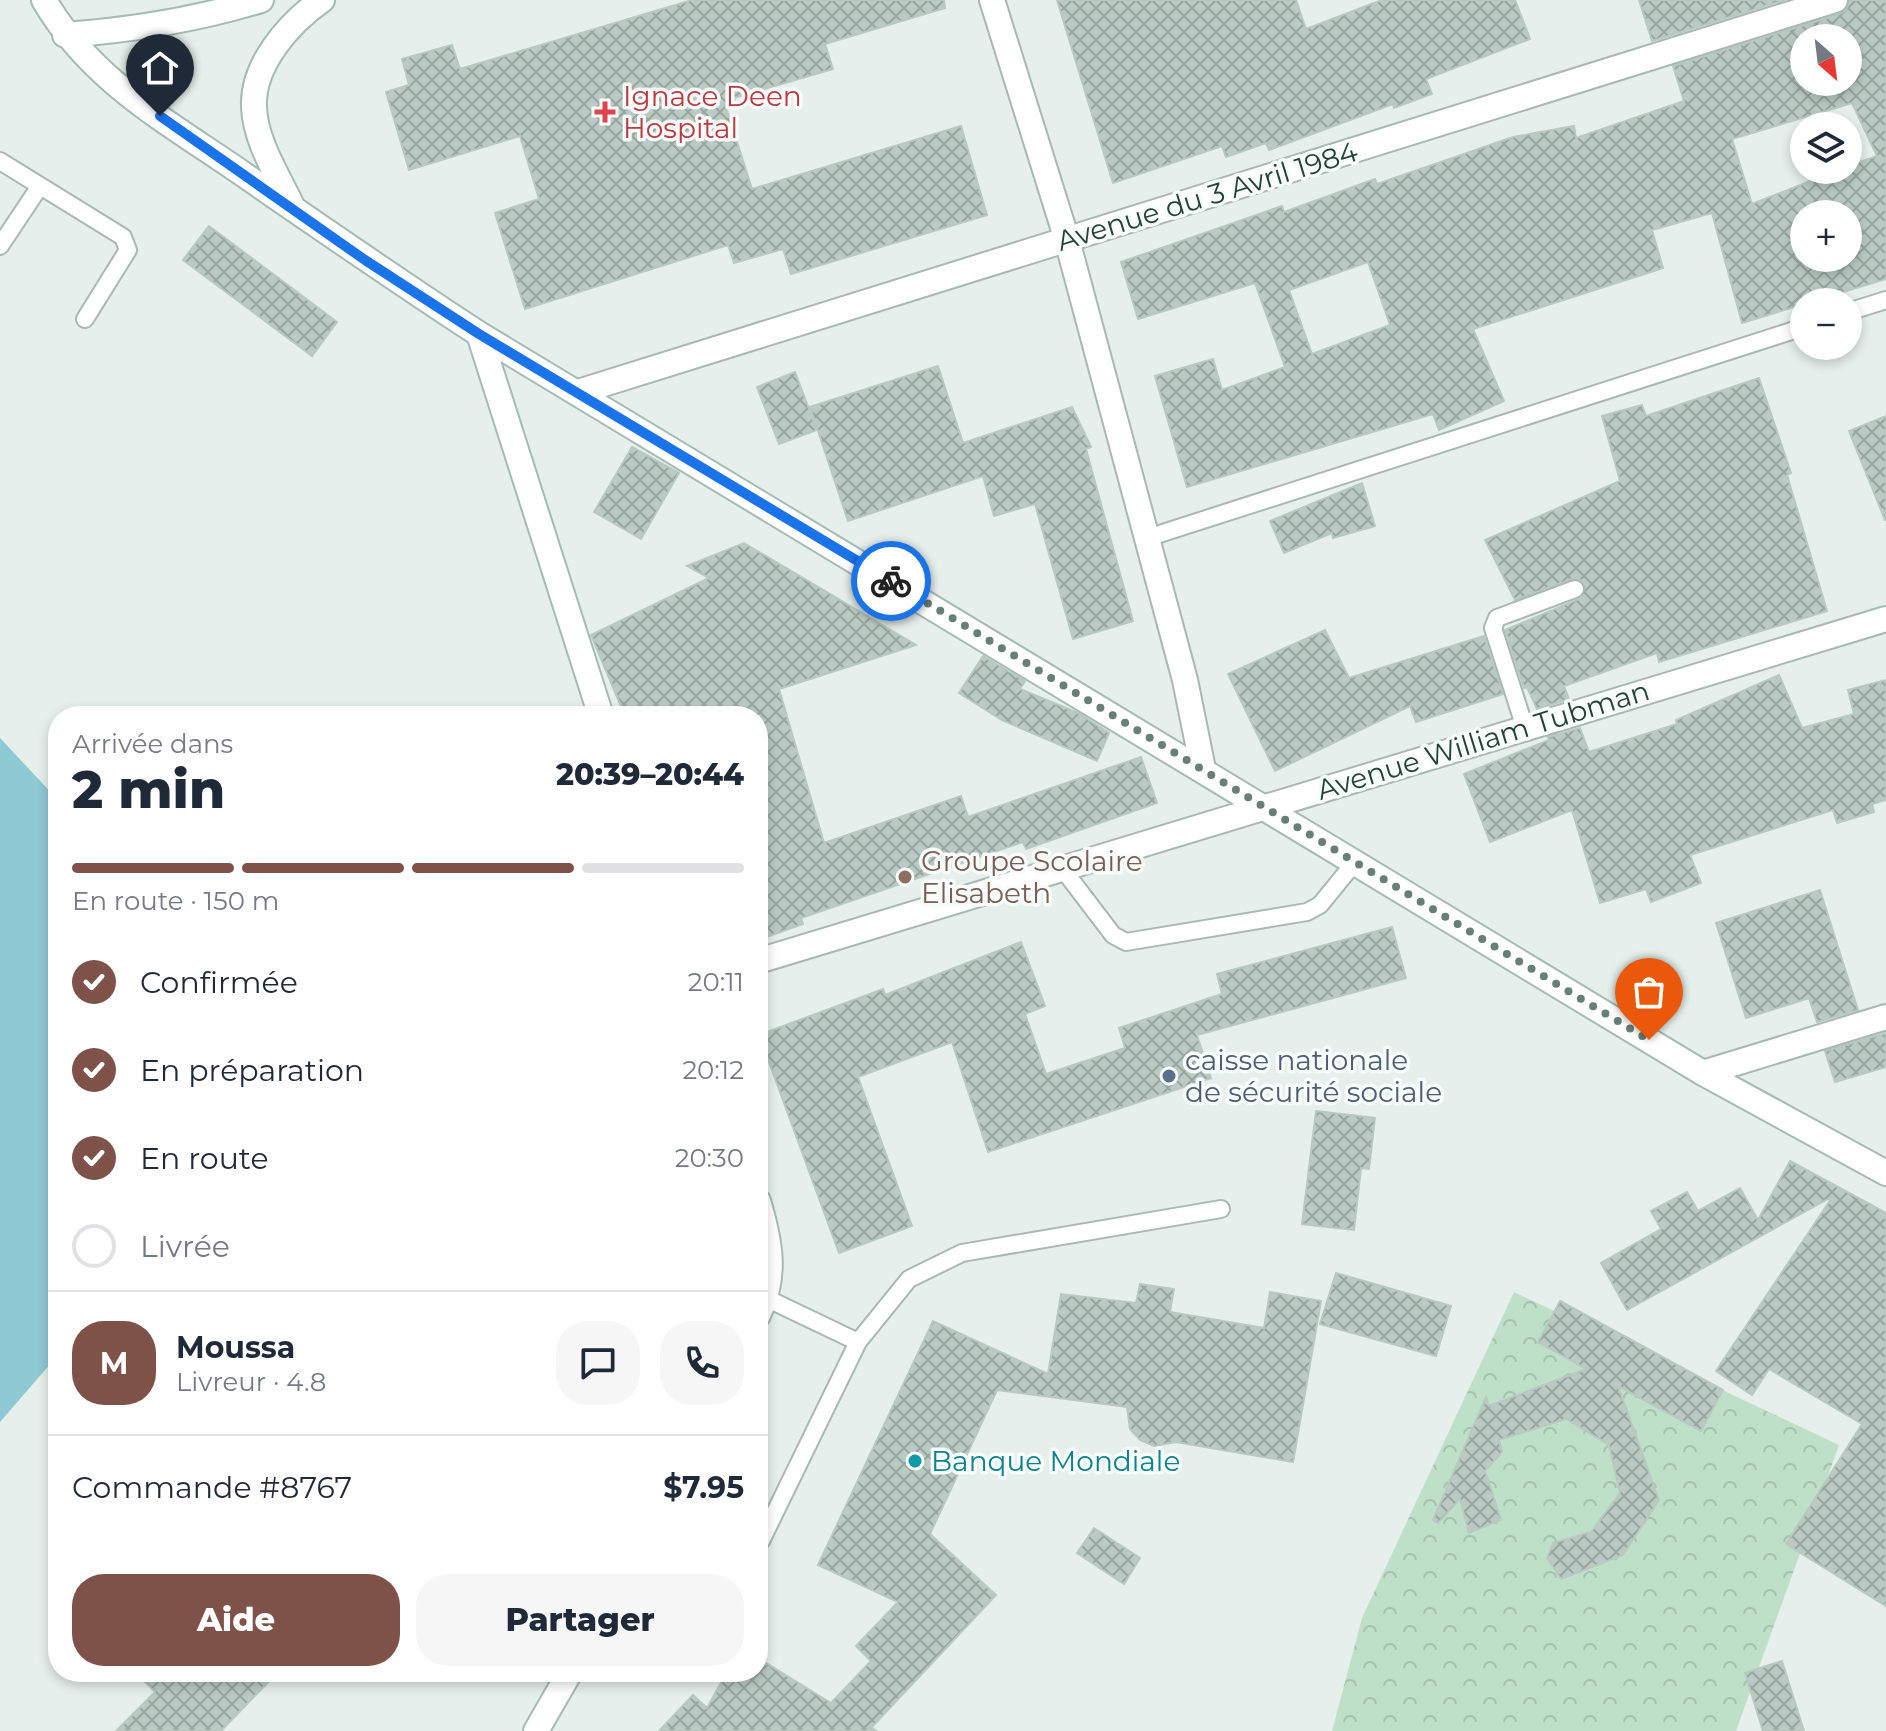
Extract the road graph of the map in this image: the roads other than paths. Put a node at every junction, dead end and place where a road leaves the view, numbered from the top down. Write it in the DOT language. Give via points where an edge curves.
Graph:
graph roads {
  1 [pos="44,0"];
  2 [pos="261,0"];
  3 [pos="322,0"];
  4 [pos="992,0"];
  5 [pos="1835,0"];
  6 [pos="65,35"];
  7 [pos="0,161"];
  8 [pos="40,186"];
  9 [pos="293,209"];
  10 [pos="1067,240"];
  11 [pos="0,246"];
  12 [pos="1886,300"];
  13 [pos="1862,308"];
  14 [pos="85,319"];
  15 [pos="1790,331"];
  16 [pos="479,334"];
  17 [pos="578,392"];
  18 [pos="1147,538"];
  19 [pos="1575,589"];
  20 [pos="1886,619"];
  21 [pos="598,706"];
  22 [pos="1525,728"];
  23 [pos="1203,769"];
  24 [pos="1264,806"];
  25 [pos="1355,862"];
  26 [pos="1062,868"];
  27 [pos="768,958"];
  28 [pos="1886,1017"];
  29 [pos="1703,1073"];
  30 [pos="1886,1173"];
  31 [pos="1221,1209"];
  32 [pos="768,1244"];
  33 [pos="768,1279"];
  34 [pos="768,1308"];
  35 [pos="858,1342"];
  36 [pos="768,1527"];
  37 [pos="564,1682"];
  38 [pos="536,1731"];
  1 -- 6 [label="street"];
  2 -- 6 [label="street" via="148,28"];
  3 -- 9 [label="street" via="288,29 272,52 253,107 260,139"];
  4 -- 10 [label="street"];
  5 -- 10 [label="street, Avenue du 3 Avril 1984"];
  6 -- 9 [label="street" via="113,84"];
  7 -- 8 [label="lane"];
  8 -- 11 [label="lane"];
  8 -- 14 [label="lane" via="123,237 128,250"];
  9 -- 16 [label="street"];
  10 -- 17 [label="street, Avenue du 3 Avril 1984"];
  10 -- 18 [label="street"];
  12 -- 13 [label="lane"];
  15 -- 18 [label="lane"];
  16 -- 17 [label="street"];
  16 -- 21 [label="street"];
  17 -- 23 [label="street"];
  18 -- 23 [label="street"];
  19 -- 22 [label="lane" via="1497,618 1493,628"];
  20 -- 22 [label="street, Avenue William Tubman"];
  22 -- 24 [label="street, Avenue William Tubman"];
  23 -- 24 [label="street"];
  24 -- 25 [label="street"];
  24 -- 26 [label="street, Avenue William Tubman"];
  25 -- 26 [label="lane" via="1320,905 1307,912 1126,942 1113,935"];
  25 -- 29 [label="street"];
  26 -- 27 [label="street, Avenue William Tubman"];
  28 -- 29 [label="street"];
  29 -- 30 [label="street"];
  31 -- 35 [label="lane" via="962,1253 909,1279"];
  32 -- 33 [label="street"];
  34 -- 35 [label="lane"];
  35 -- 36 [label="lane"];
  37 -- 38 [label="street"];
}
